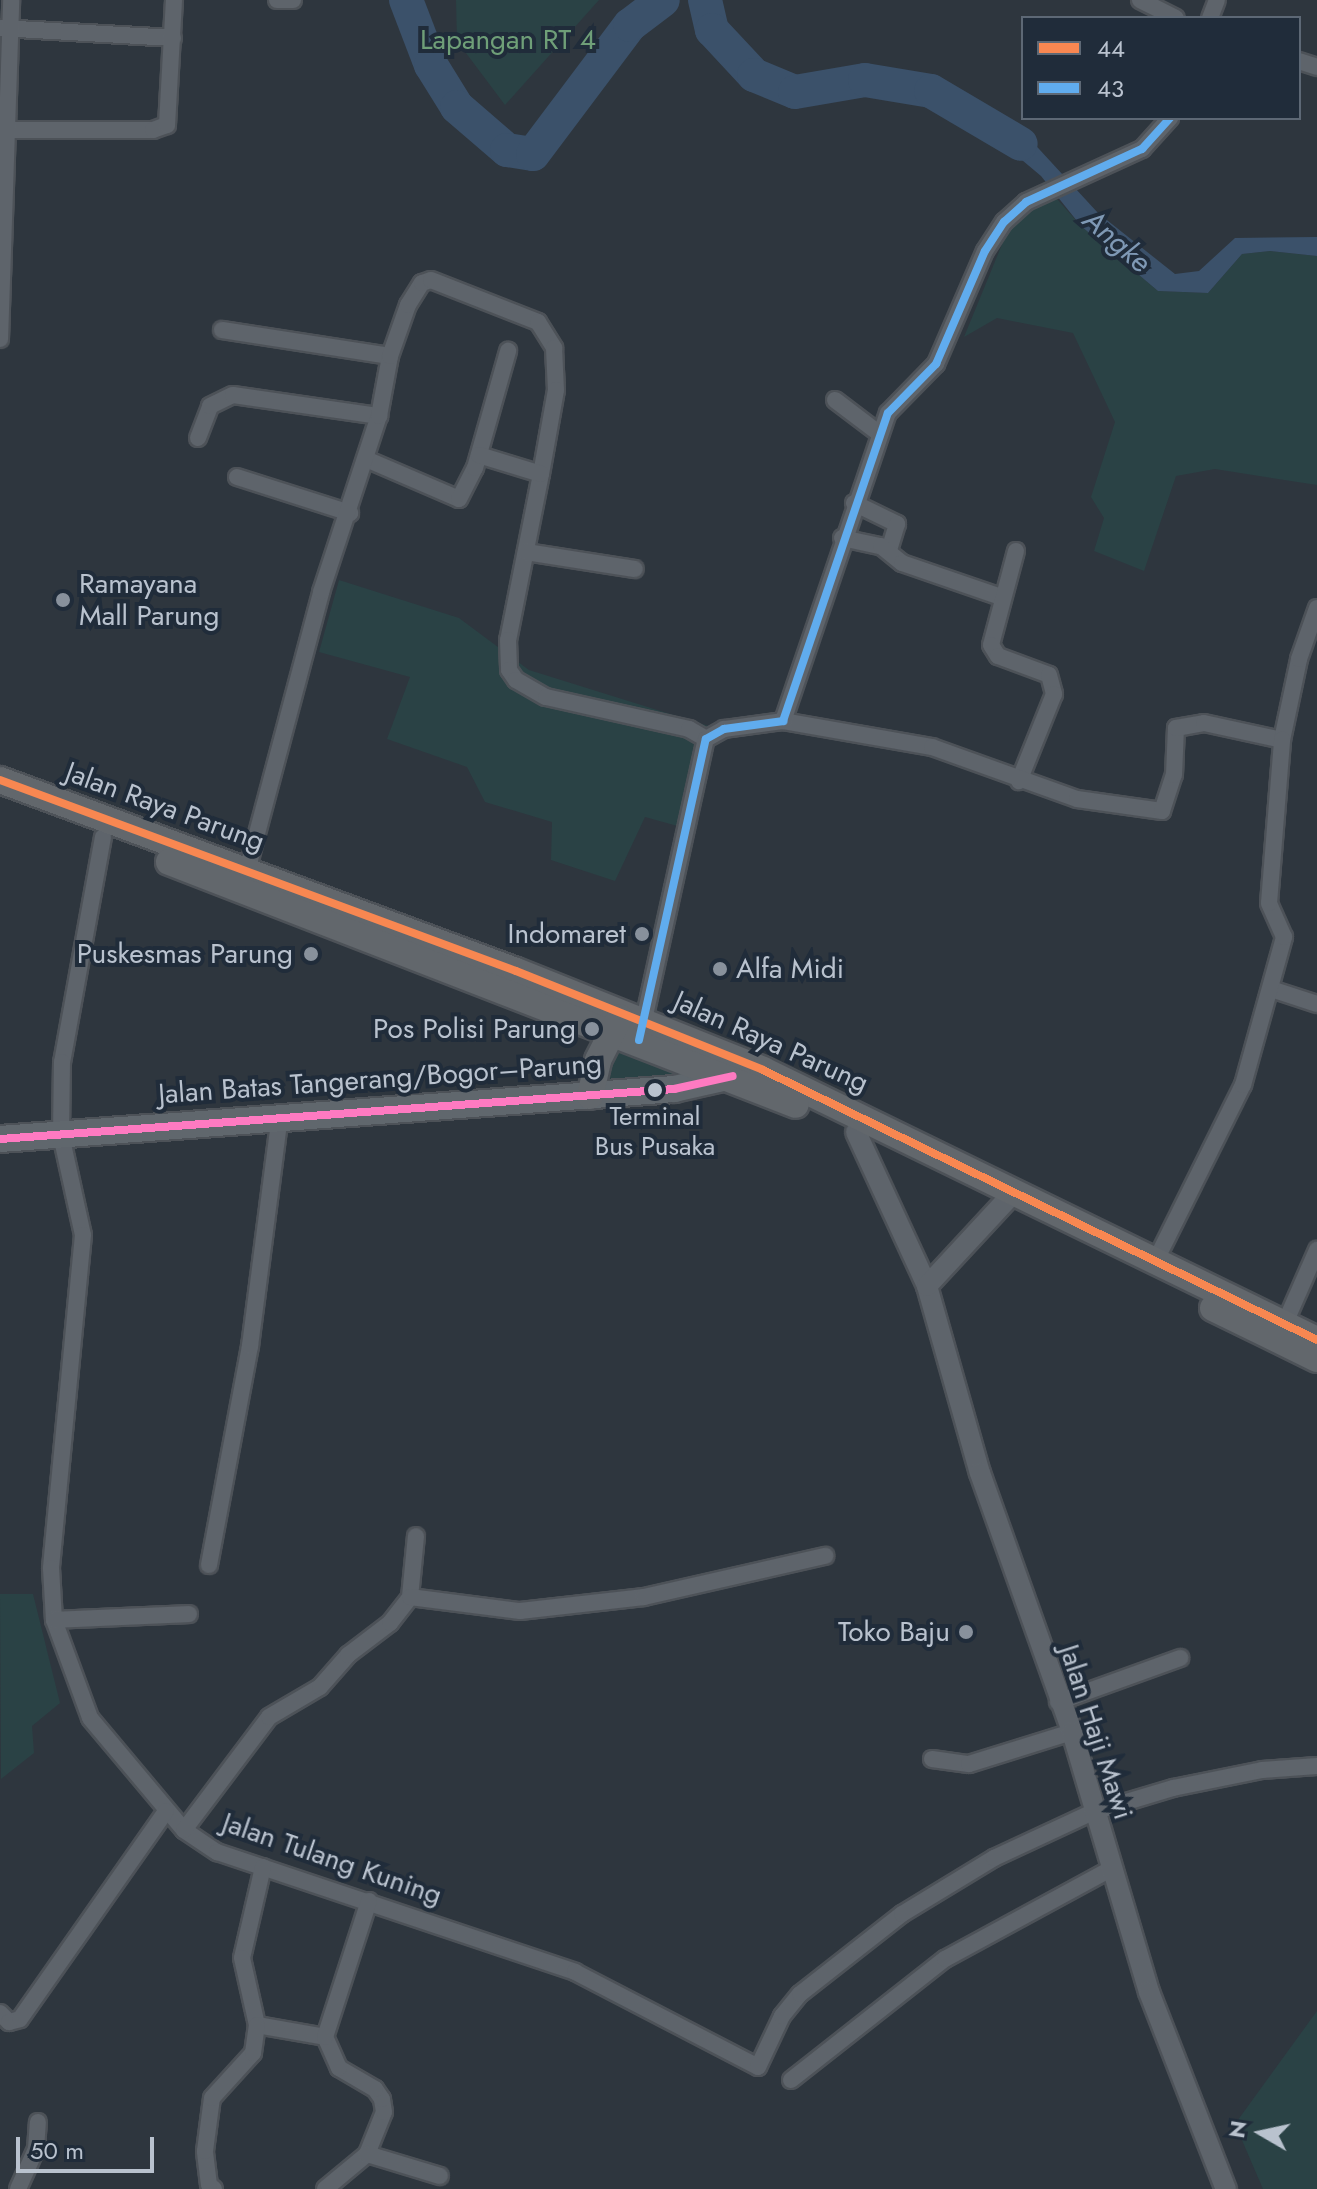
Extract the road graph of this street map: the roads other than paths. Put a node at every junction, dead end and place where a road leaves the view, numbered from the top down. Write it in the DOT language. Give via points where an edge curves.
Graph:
graph roads {
  1 [pos="11,0"];
  2 [pos="174,0"];
  3 [pos="277,0"];
  4 [pos="293,0"];
  5 [pos="1140,0"];
  6 [pos="1172,16"];
  7 [pos="5,28"];
  8 [pos="173,38"];
  9 [pos="1168,120"];
  10 [pos="4,130"];
  11 [pos="3,231"];
  12 [pos="222,330"];
  13 [pos="0,339"];
  14 [pos="508,351"];
  15 [pos="390,356"];
  16 [pos="835,400"];
  17 [pos="379,416"];
  18 [pos="880,434"];
  19 [pos="198,438"];
  20 [pos="479,455"];
  21 [pos="366,459"];
  22 [pos="541,474"];
  23 [pos="237,477"];
  24 [pos="854,503"];
  25 [pos="350,513"];
  26 [pos="842,538"];
  27 [pos="889,551"];
  28 [pos="1016,551"];
  29 [pos="526,552"];
  30 [pos="635,569"];
  31 [pos="1001,597"];
  32 [pos="1317,608"];
  33 [pos="783,721"];
  34 [pos="706,739"];
  35 [pos="1282,740"];
  36 [pos="0,780"];
  37 [pos="1019,781"];
  38 [pos="0,799"];
  39 [pos="103,837"];
  40 [pos="247,871"];
  41 [pos="295,898"];
  42 [pos="1271,989"];
  43 [pos="1317,1004"];
  44 [pos="630,1026"];
  45 [pos="763,1070"];
  46 [pos="732,1076"];
  47 [pos="590,1096"];
  48 [pos="280,1116"];
  49 [pos="856,1132"];
  50 [pos="61,1135"];
  51 [pos="0,1139"];
  52 [pos="1008,1199"];
  53 [pos="1317,1250"];
  54 [pos="1155,1262"];
  55 [pos="927,1286"];
  56 [pos="1285,1323"];
  57 [pos="1317,1340"];
  58 [pos="1317,1359"];
  59 [pos="416,1536"];
  60 [pos="825,1556"];
  61 [pos="209,1565"];
  62 [pos="410,1597"];
  63 [pos="189,1614"];
  64 [pos="54,1620"];
  65 [pos="1180,1658"];
  66 [pos="1058,1702"];
  67 [pos="1072,1732"];
  68 [pos="932,1759"];
  69 [pos="1317,1766"];
  70 [pos="166,1811"];
  71 [pos="1093,1812"];
  72 [pos="184,1830"];
  73 [pos="263,1867"];
  74 [pos="1109,1870"];
  75 [pos="369,1901"];
  76 [pos="0,2013"];
  77 [pos="257,2025"];
  78 [pos="325,2037"];
  79 [pos="791,2080"];
  80 [pos="38,2122"];
  81 [pos="367,2154"];
  82 [pos="440,2176"];
  83 [pos="18,2189"];
  84 [pos="214,2189"];
  85 [pos="325,2189"];
  86 [pos="1226,2189"];
  1 -- 7 [label="street"];
  2 -- 8 [label="street"];
  3 -- 4 [label="street"];
  5 -- 6 [label="street"];
  7 -- 8 [label="street"];
  7 -- 10 [label="street"];
  8 -- 10 [label="street" via="169,117 161,129"];
  9 -- 18 [label="street" via="1142,149 1026,202 994,233 936,364 896,402"];
  10 -- 11 [label="street"];
  11 -- 13 [label="street"];
  12 -- 15 [label="street"];
  14 -- 20 [label="street"];
  15 -- 17 [label="street"];
  15 -- 22 [label="street" via="416,287 431,280 538,322 554,348 557,366"];
  16 -- 18 [label="street"];
  17 -- 19 [label="street" via="233,395 210,406"];
  17 -- 21 [label="street"];
  18 -- 24 [label="street"];
  20 -- 21 [label="street" via="456,499"];
  20 -- 22 [label="street"];
  21 -- 25 [label="street"];
  22 -- 29 [label="street"];
  23 -- 25 [label="street"];
  24 -- 26 [label="street"];
  24 -- 27 [label="street" via="897,524"];
  25 -- 40 [label="street" via="321,592"];
  26 -- 27 [label="street"];
  26 -- 33 [label="street"];
  27 -- 31 [label="street" via="902,563"];
  28 -- 31 [label="street"];
  29 -- 30 [label="street"];
  29 -- 34 [label="street" via="507,648 516,680 546,697 689,729"];
  31 -- 37 [label="street" via="991,645 998,656 1049,675 1054,694"];
  32 -- 35 [label="street" via="1302,648"];
  33 -- 34 [label="street" via="724,729"];
  33 -- 37 [label="street" via="932,747"];
  34 -- 44 [label="street"];
  35 -- 37 [label="street" via="1204,723 1176,728 1169,800 1156,812 1104,806"];
  35 -- 42 [label="street" via="1269,903 1284,937"];
  36 -- 40 [label="highway, Jalan Raya Parung"];
  38 -- 39 [label="highway, Jalan Raya Parung"];
  39 -- 41 [label="highway, Jalan Raya Parung"];
  39 -- 50 [label="street, Jalan Tulang Kuning" via="62,1062"];
  40 -- 41 [label="highway, Jalan Raya Parung"];
  41 -- 44 [label="highway, Jalan Raya Parung"];
  42 -- 43 [label="street"];
  42 -- 54 [label="street" via="1243,1085"];
  44 -- 45 [label="highway, Jalan Raya Parung"];
  44 -- 46 [label="highway, Jalan Raya Parung"];
  44 -- 47 [label="highway" via="598,1060"];
  45 -- 46 [label="main road, Jalan Batas Tangerang/Bogor–Parung"];
  45 -- 52 [label="highway, Jalan Raya Parung"];
  46 -- 47 [label="main road, Jalan Batas Tangerang/Bogor–Parung" via="674,1089"];
  46 -- 49 [label="highway, Jalan Raya Parung"];
  47 -- 48 [label="main road, Jalan Batas Tangerang/Bogor–Parung"];
  48 -- 50 [label="main road, Jalan Batas Tangerang/Bogor–Parung"];
  48 -- 61 [label="street" via="250,1346"];
  49 -- 52 [label="highway, Jalan Raya Parung"];
  49 -- 55 [label="street, Jalan Haji Mawi"];
  50 -- 51 [label="main road, Jalan Batas Tangerang/Bogor–Parung"];
  50 -- 64 [label="street, Jalan Tulang Kuning" via="83,1235 51,1568"];
  52 -- 54 [label="highway, Jalan Raya Parung"];
  52 -- 55 [label="street"];
  52 -- 58 [label="highway, Jalan Raya Parung"];
  53 -- 56 [label="street"];
  54 -- 56 [label="highway, Jalan Raya Parung"];
  55 -- 66 [label="street, Jalan Haji Mawi" via="980,1473"];
  56 -- 57 [label="highway, Jalan Raya Parung"];
  59 -- 62 [label="street"];
  60 -- 62 [label="street" via="644,1597 520,1611"];
  62 -- 72 [label="street" via="390,1623 348,1655 320,1687 269,1717"];
  63 -- 64 [label="street"];
  64 -- 70 [label="street, Jalan Tulang Kuning" via="90,1718"];
  65 -- 66 [label="street"];
  66 -- 67 [label="street, Jalan Haji Mawi"];
  67 -- 68 [label="street" via="969,1764"];
  67 -- 71 [label="street, Jalan Haji Mawi"];
  69 -- 71 [label="street" via="1262,1770 1173,1788"];
  70 -- 72 [label="street, Jalan Tulang Kuning"];
  70 -- 76 [label="street" via="20,2019 11,2023"];
  71 -- 74 [label="street, Jalan Haji Mawi"];
  71 -- 75 [label="street, Jalan Tulang Kuning" via="994,1858 885,1926 790,2005 758,2067 575,1972"];
  72 -- 73 [label="street, Jalan Tulang Kuning" via="217,1852"];
  73 -- 75 [label="street, Jalan Tulang Kuning"];
  73 -- 77 [label="street" via="242,1958"];
  74 -- 79 [label="street" via="945,1959"];
  74 -- 86 [label="street, Jalan Haji Mawi" via="1149,1992"];
  75 -- 78 [label="street"];
  77 -- 78 [label="street"];
  77 -- 84 [label="street" via="253,2053 212,2098 205,2160"];
  78 -- 81 [label="street" via="339,2068 375,2089 382,2099 384,2112"];
  80 -- 83 [label="street" via="36,2149"];
  81 -- 82 [label="street"];
  81 -- 85 [label="street"];
}
